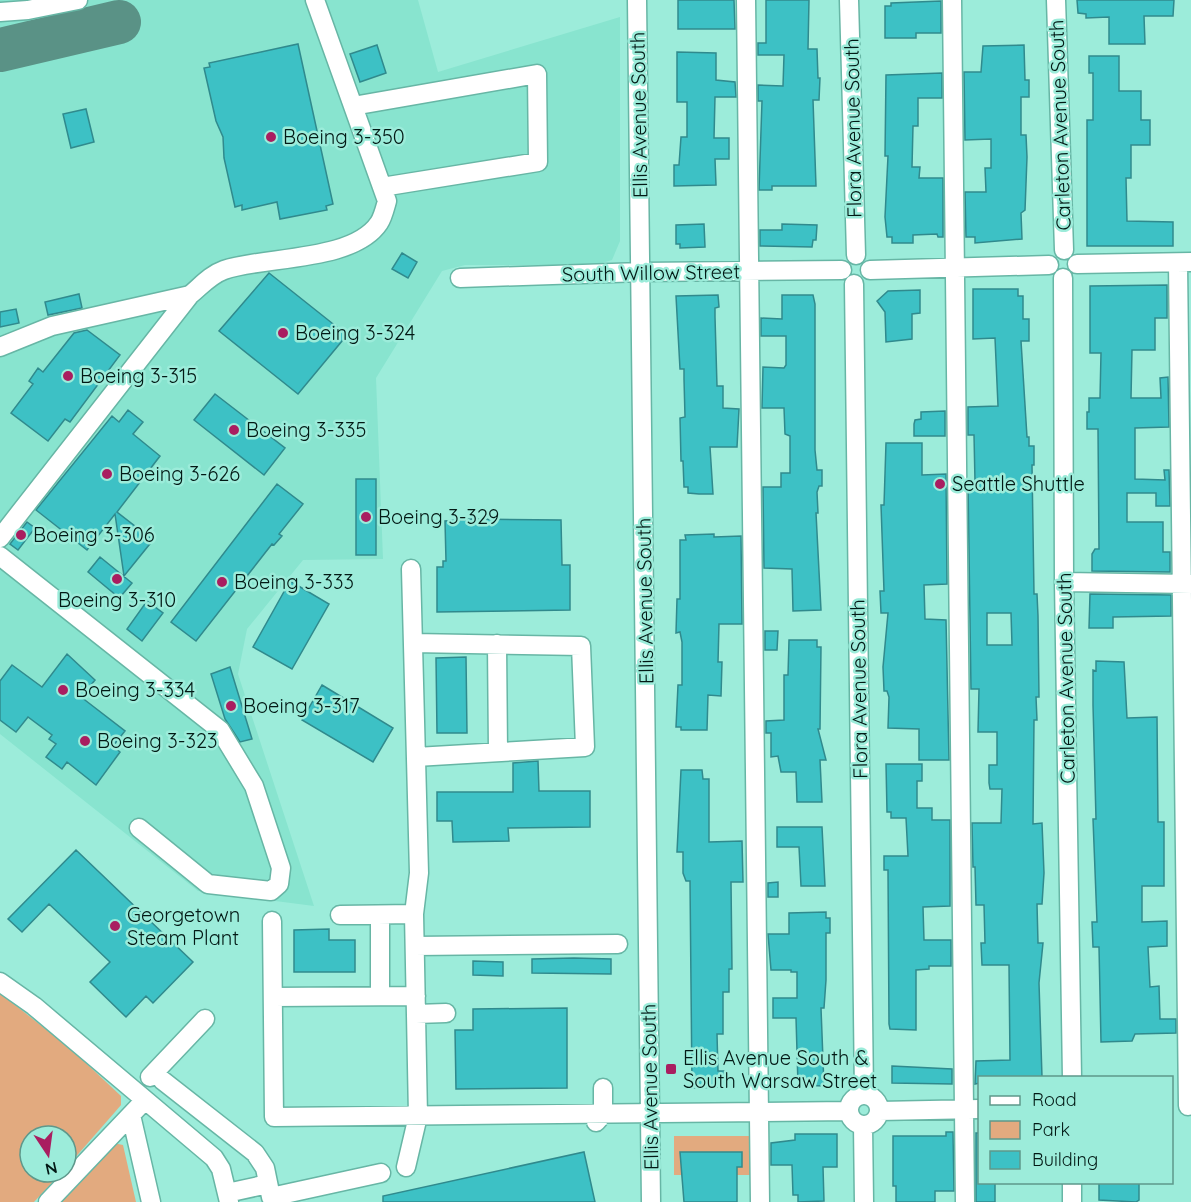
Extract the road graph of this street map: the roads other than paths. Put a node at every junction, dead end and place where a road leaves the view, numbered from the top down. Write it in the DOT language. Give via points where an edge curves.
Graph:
graph roads {
  1 [pos="78,0"];
  2 [pos="315,0"];
  3 [pos="637,0"];
  4 [pos="746,0"];
  5 [pos="849,0"];
  6 [pos="952,0"];
  7 [pos="1056,0"];
  8 [pos="0,14"];
  9 [pos="353,106"];
  10 [pos="382,187"];
  11 [pos="1064,250"];
  12 [pos="856,255"];
  13 [pos="1185,263"];
  14 [pos="1049,264"];
  15 [pos="1077,264"];
  16 [pos="954,267"];
  17 [pos="748,270"];
  18 [pos="870,270"];
  19 [pos="642,272"];
  20 [pos="848,277"];
  21 [pos="460,278"];
  22 [pos="1063,278"];
  23 [pos="190,295"];
  24 [pos="0,347"];
  25 [pos="0,538"];
  26 [pos="0,556"];
  27 [pos="411,569"];
  28 [pos="1064,582"];
  29 [pos="1187,585"];
  30 [pos="413,643"];
  31 [pos="497,644"];
  32 [pos="498,752"];
  33 [pos="416,757"];
  34 [pos="139,828"];
  35 [pos="414,914"];
  36 [pos="340,915"];
  37 [pos="380,915"];
  38 [pos="272,921"];
  39 [pos="618,944"];
  40 [pos="415,946"];
  41 [pos="0,982"];
  42 [pos="380,996"];
  43 [pos="273,997"];
  44 [pos="416,1005"];
  45 [pos="446,1013"];
  46 [pos="205,1019"];
  47 [pos="1072,1076"];
  48 [pos="603,1088"];
  49 [pos="864,1095"];
  50 [pos="145,1100"];
  51 [pos="1184,1106"];
  52 [pos="971,1109"];
  53 [pos="758,1111"];
  54 [pos="849,1111"];
  55 [pos="879,1111"];
  56 [pos="650,1113"];
  57 [pos="131,1115"];
  58 [pos="418,1116"];
  59 [pos="598,1120"];
  60 [pos="863,1125"];
  61 [pos="406,1167"];
  62 [pos="381,1173"];
  63 [pos="268,1184"];
  64 [pos="1072,1184"];
  65 [pos="228,1197"];
  66 [pos="48,1202"];
  67 [pos="150,1202"];
  68 [pos="651,1202"];
  69 [pos="759,1202"];
  70 [pos="864,1202"];
  71 [pos="965,1202"];
  72 [pos="1072,1202"];
  1 -- 8 [label="street"];
  2 -- 9 [label="street"];
  3 -- 19 [label="street, Ellis Avenue South"];
  4 -- 17 [label="street"];
  5 -- 12 [label="street, Flora Avenue South"];
  6 -- 16 [label="street"];
  7 -- 11 [label="street, Carleton Avenue South"];
  9 -- 10 [label="street"];
  9 -- 10 [label="street" via="537,74 538,162"];
  10 -- 23 [label="street" via="387,201 378,223 358,241 224,270"];
  11 -- 14 [label="street" via="1053,254"];
  11 -- 15 [label="street" via="1073,254"];
  12 -- 18 [label="street" via="865,259"];
  12 -- 20 [label="street" via="847,258"];
  13 -- 15 [label="street"];
  13 -- 29 [label="street"];
  14 -- 16 [label="street"];
  14 -- 22 [label="street" via="1051,272"];
  15 -- 22 [label="street" via="1073,274"];
  16 -- 18 [label="street"];
  16 -- 52 [label="street"];
  17 -- 19 [label="street, South Willow Street"];
  17 -- 20 [label="street, South Willow Street"];
  17 -- 53 [label="street"];
  18 -- 20 [label="street" via="864,281"];
  19 -- 21 [label="street, South Willow Street"];
  19 -- 56 [label="street, Ellis Avenue South"];
  20 -- 49 [label="street, Flora Avenue South"];
  22 -- 28 [label="street, Carleton Avenue South"];
  23 -- 24 [label="street" via="52,326"];
  23 -- 25 [label="street"];
  26 -- 34 [label="street" via="220,730 254,786 282,868 279,884 271,891 208,884"];
  27 -- 30 [label="street"];
  28 -- 29 [label="street"];
  28 -- 47 [label="street, Carleton Avenue South"];
  29 -- 51 [label="street"];
  30 -- 31 [label="street"];
  30 -- 33 [label="street"];
  31 -- 32 [label="street"];
  31 -- 32 [label="street" via="581,646 585,747"];
  32 -- 33 [label="street"];
  33 -- 35 [label="street" via="419,873"];
  35 -- 37 [label="street"];
  35 -- 40 [label="street"];
  36 -- 37 [label="street"];
  37 -- 42 [label="street"];
  38 -- 43 [label="street"];
  39 -- 40 [label="street"];
  40 -- 44 [label="street"];
  41 -- 50 [label="street"];
  42 -- 43 [label="street"];
  42 -- 44 [label="street"];
  43 -- 58 [label="street" via="274,1117 374,1112"];
  44 -- 45 [label="street"];
  44 -- 58 [label="street"];
  46 -- 63 [label="street" via="156,1078 255,1153 265,1168"];
  48 -- 59 [label="street"];
  49 -- 54 [label="street" via="853,1099"];
  49 -- 55 [label="street" via="875,1100"];
  50 -- 57 [label="street"];
  50 -- 65 [label="street" via="214,1158"];
  52 -- 55 [label="street"];
  52 -- 71 [label="street"];
  53 -- 54 [label="street"];
  53 -- 56 [label="street"];
  53 -- 69 [label="street"];
  54 -- 60 [label="street" via="854,1122"];
  55 -- 60 [label="street" via="874,1122"];
  56 -- 59 [label="street"];
  56 -- 68 [label="street, Ellis Avenue South"];
  57 -- 66 [label="street"];
  57 -- 67 [label="street"];
  58 -- 59 [label="street"];
  58 -- 61 [label="street"];
  60 -- 70 [label="street"];
  62 -- 63 [label="street" via="271,1197"];
  63 -- 65 [label="street"];
  64 -- 72 [label="street"];
}
